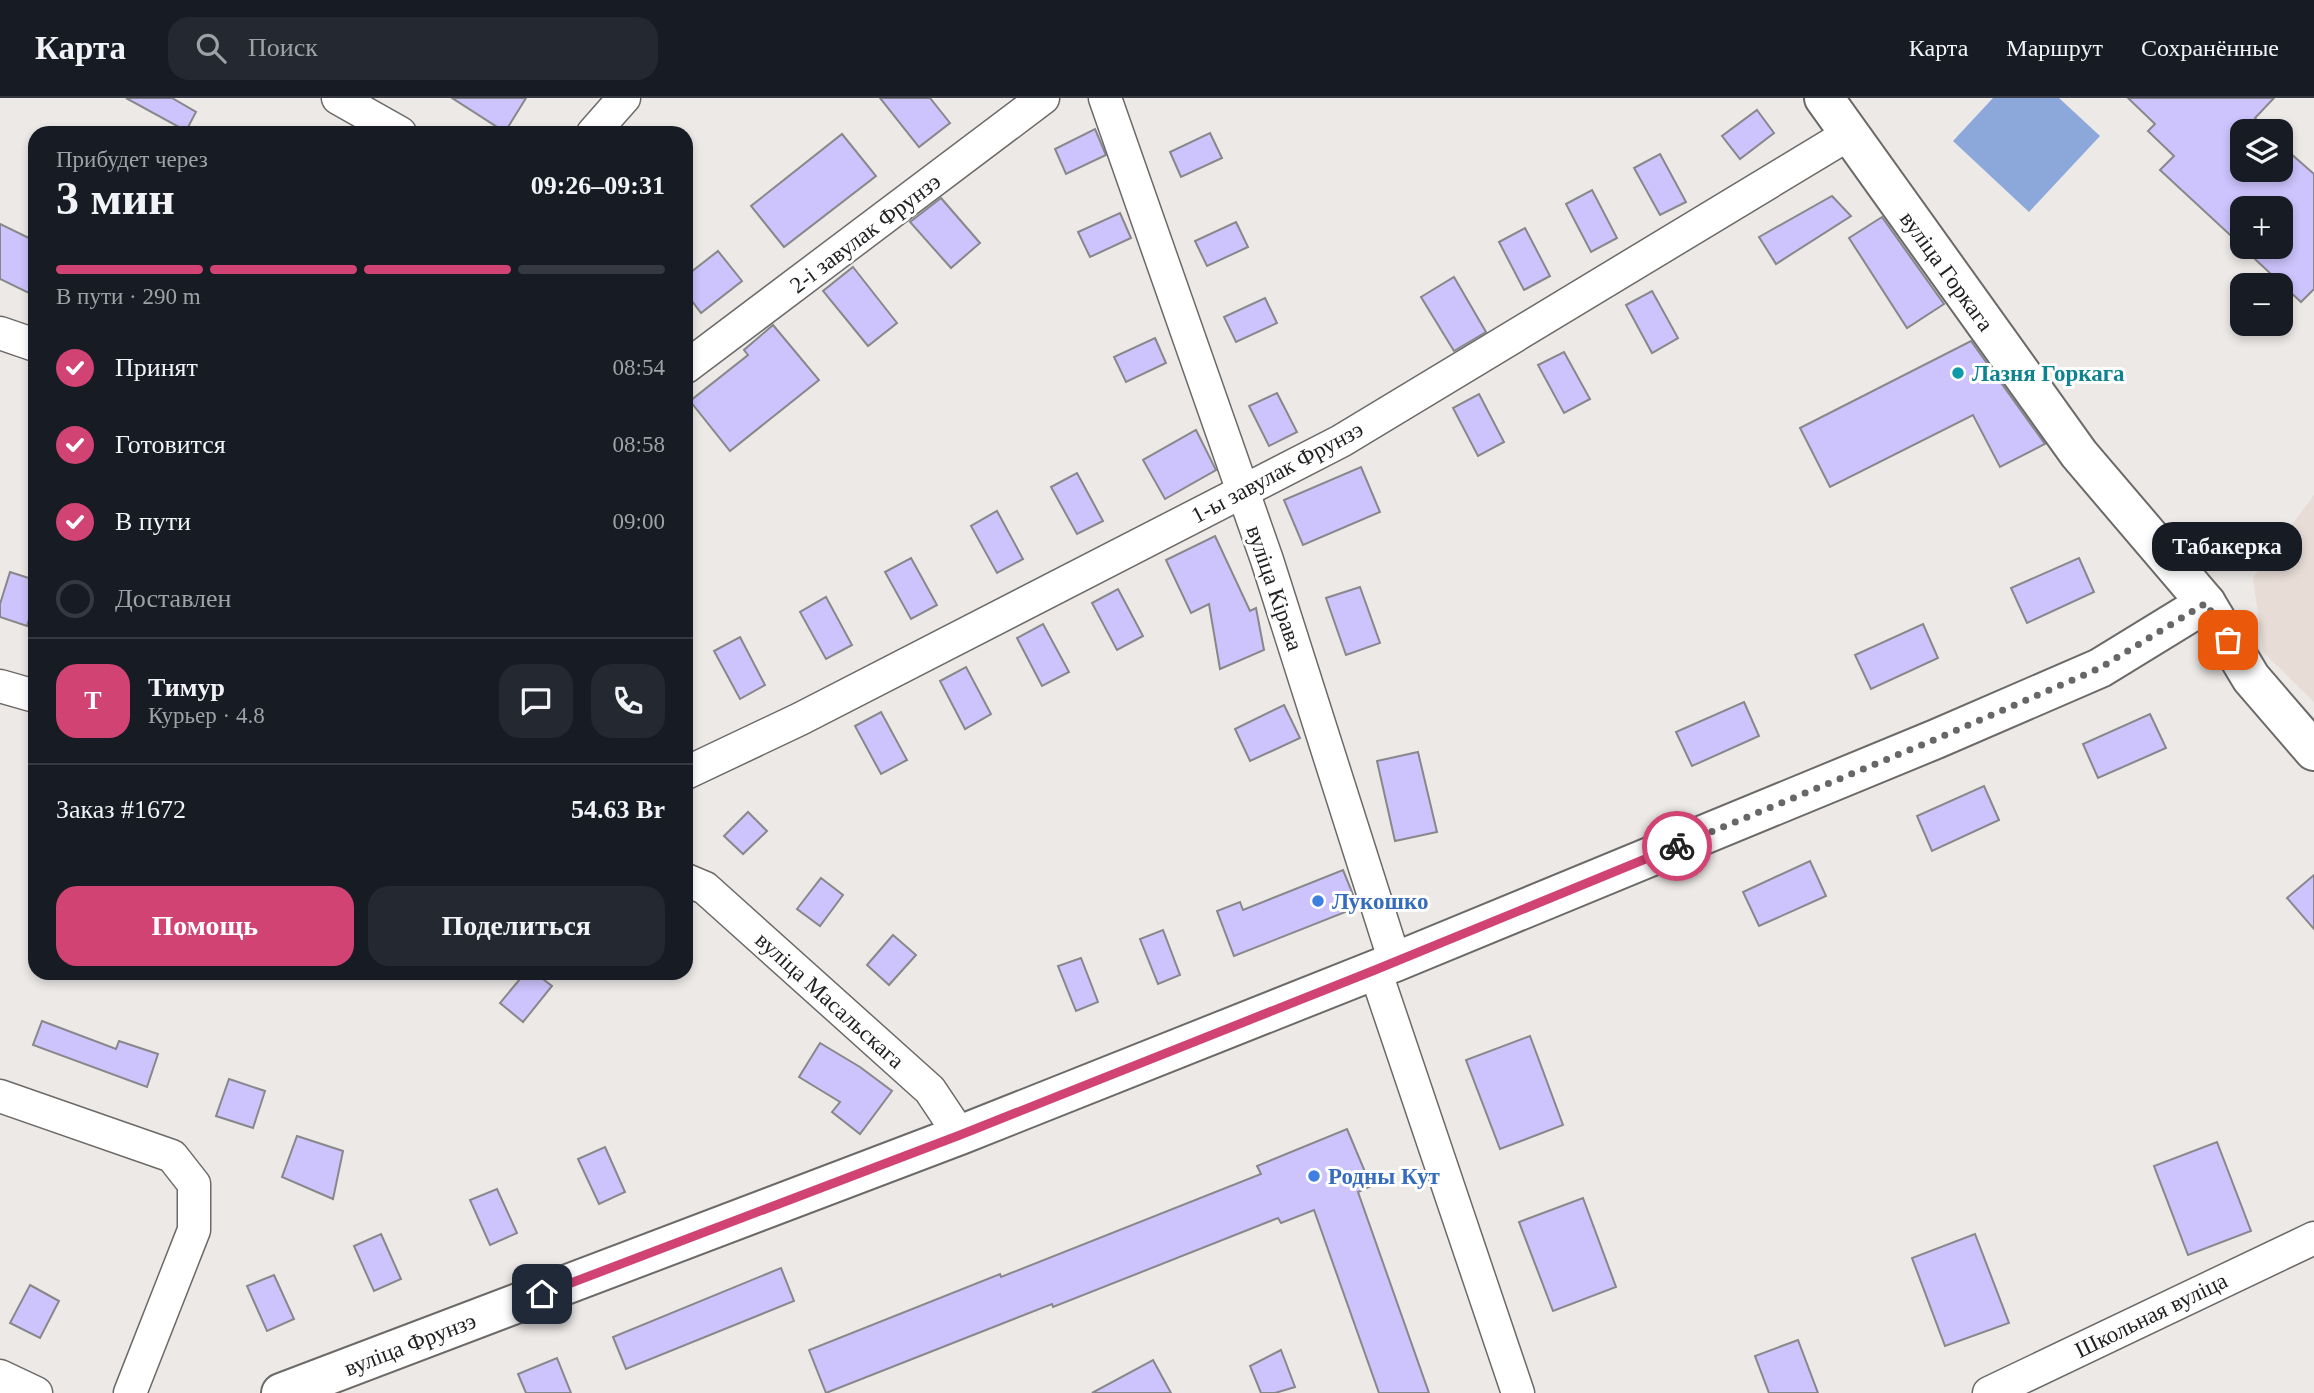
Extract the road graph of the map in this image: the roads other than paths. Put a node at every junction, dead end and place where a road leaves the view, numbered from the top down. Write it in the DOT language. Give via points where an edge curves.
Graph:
graph roads {
  1 [pos="338,98"];
  2 [pos="624,98"];
  3 [pos="1043,98"];
  4 [pos="1105,98"];
  5 [pos="1824,98"];
  6 [pos="388,126"];
  7 [pos="599,126"];
  8 [pos="1849,134"];
  9 [pos="0,333"];
  10 [pos="28,343"];
  11 [pos="693,362"];
  12 [pos="1242,492"];
  13 [pos="2206,603"];
  14 [pos="0,686"];
  15 [pos="28,694"];
  16 [pos="2314,751"];
  17 [pos="693,771"];
  18 [pos="693,883"];
  19 [pos="1385,966"];
  20 [pos="0,1096"];
  21 [pos="960,1135"];
  22 [pos="2314,1238"];
  23 [pos="0,1376"];
  24 [pos="36,1393"];
  25 [pos="130,1393"];
  26 [pos="281,1393"];
  27 [pos="1518,1393"];
  28 [pos="1989,1393"];
  1 -- 6 [label="street"];
  2 -- 7 [label="street"];
  3 -- 11 [label="street, 2-і завулак Фрунзэ"];
  4 -- 12 [label="street, вуліца Кірава"];
  5 -- 8 [label="street, вуліца Горкага"];
  8 -- 12 [label="street, 1-ы завулак Фрунзэ" via="1341,441"];
  8 -- 13 [label="street, вуліца Горкага" via="2079,454"];
  9 -- 10 [label="street"];
  12 -- 17 [label="street, 1-ы завулак Фрунзэ"];
  12 -- 19 [label="street, вуліца Кірава" via="1315,707"];
  13 -- 16 [label="street, вуліца Горкага" via="2250,678"];
  13 -- 19 [label="street, вуліца Фрунзэ" via="2088,673"];
  14 -- 15 [label="street"];
  18 -- 21 [label="street, вуліца Масальскага" via="705,888 930,1090"];
  19 -- 21 [label="street, вуліца Фрунзэ"];
  19 -- 27 [label="street, вуліца Кірава"];
  20 -- 25 [label="street" via="172,1156 194,1184 194,1230"];
  21 -- 26 [label="street, вуліца Фрунзэ"];
  22 -- 28 [label="street, Школьная вуліца"];
  23 -- 24 [label="street"];
}
